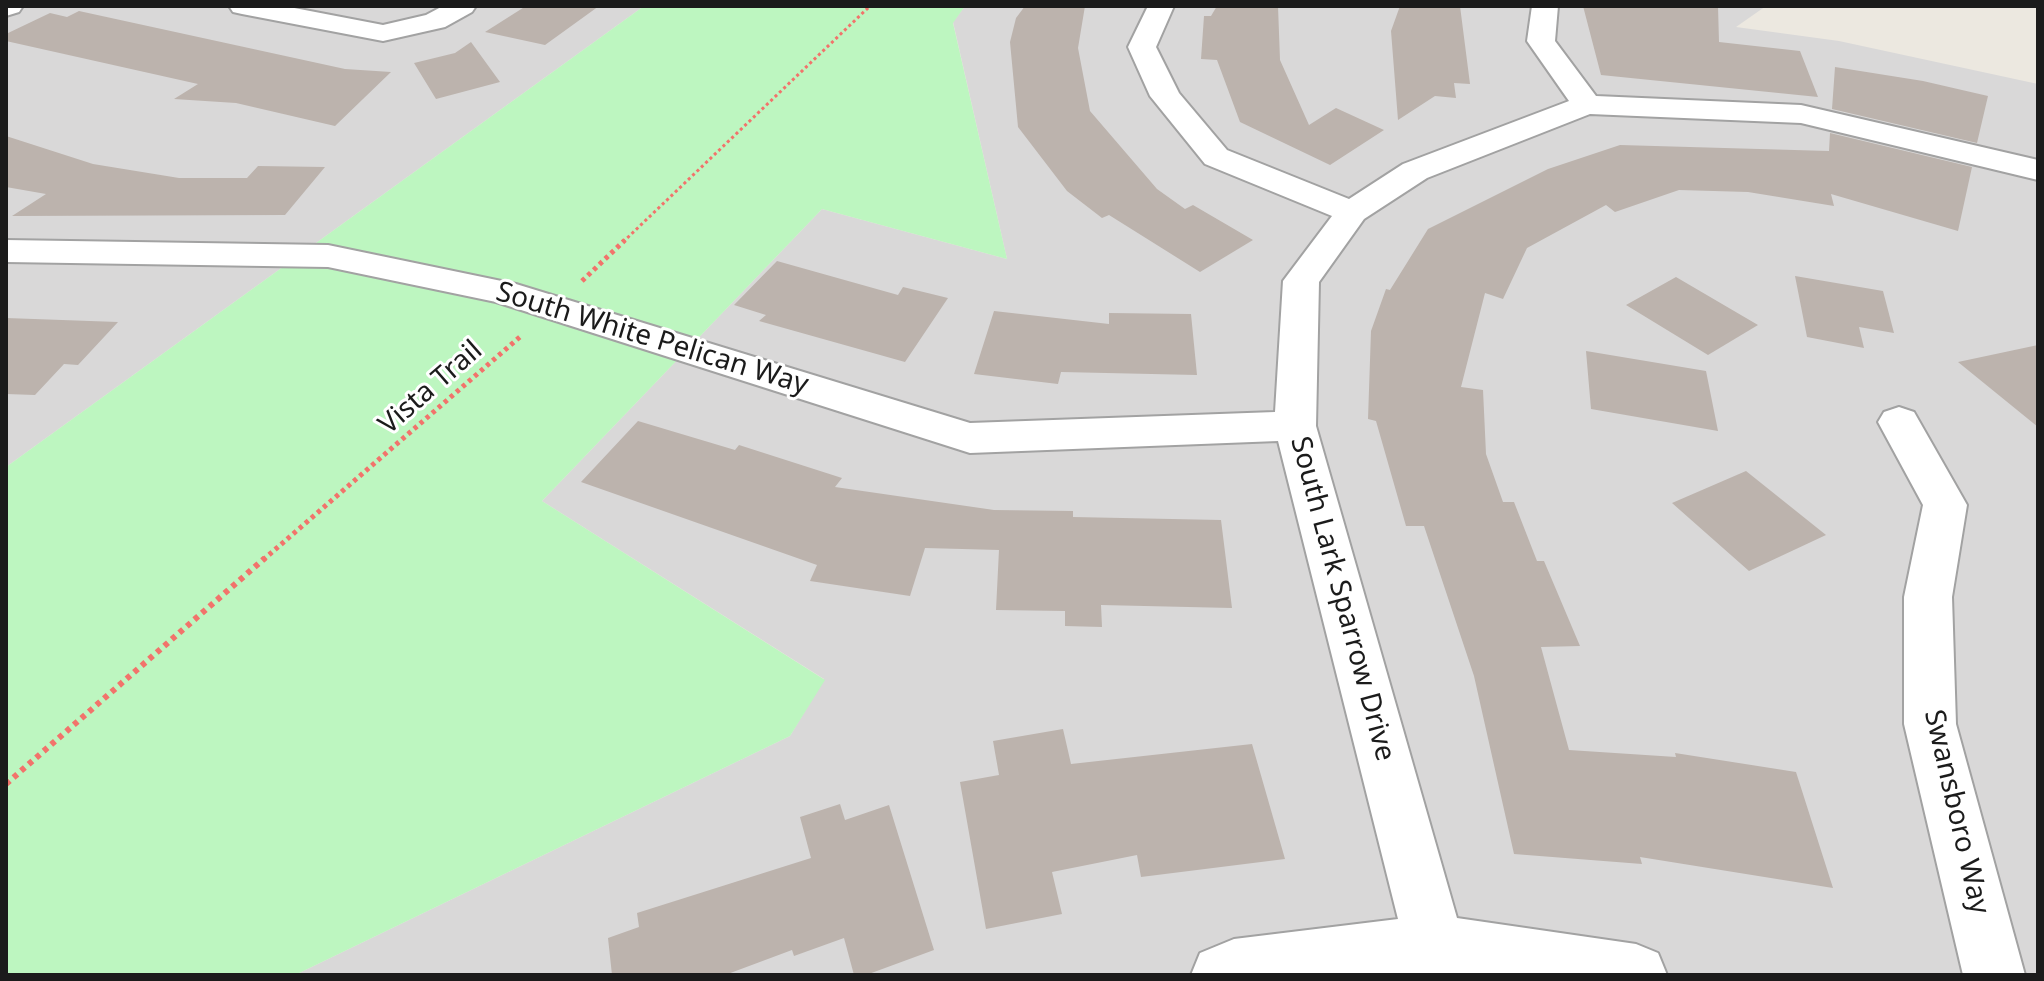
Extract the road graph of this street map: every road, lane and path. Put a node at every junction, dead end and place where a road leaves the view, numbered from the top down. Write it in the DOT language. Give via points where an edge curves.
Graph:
graph roads {
  1 [pos="242,6"];
  2 [pos="463,6"];
  3 [pos="870,6"];
  4 [pos="1161,6"];
  5 [pos="1545,6"];
  6 [pos="1587,105"];
  7 [pos="2038,170"];
  8 [pos="1352,212"];
  9 [pos="6,251"];
  10 [pos="554,307"];
  11 [pos="1899,422"];
  12 [pos="1295,426"];
  13 [pos="6,784"];
  14 [pos="1435,945"];
  15 [pos="1222,975"];
  16 [pos="1636,975"];
  17 [pos="1994,975"];
  1 -- 2 [label="street" via="383,33 435,21"];
  3 -- 10 [label="path, Vista Trail"];
  4 -- 8 [label="street" via="1142,47 1165,96 1216,157"];
  5 -- 6 [label="street" via="1541,41"];
  6 -- 7 [label="street, South Lark Sparrow Drive" via="1801,114"];
  6 -- 8 [label="street, South Lark Sparrow Drive" via="1415,171"];
  8 -- 12 [label="street, South Lark Sparrow Drive" via="1301,281"];
  9 -- 10 [label="street, South White Pelican Way" via="328,256"];
  10 -- 12 [label="street, South White Pelican Way" via="970,438"];
  10 -- 13 [label="path, Vista Trail"];
  11 -- 17 [label="street, Swansboro Way" via="1945,505 1928,597 1930,724"];
  12 -- 14 [label="street, South Lark Sparrow Drive"];
  14 -- 15 [label="street"];
  14 -- 16 [label="street"];
}
